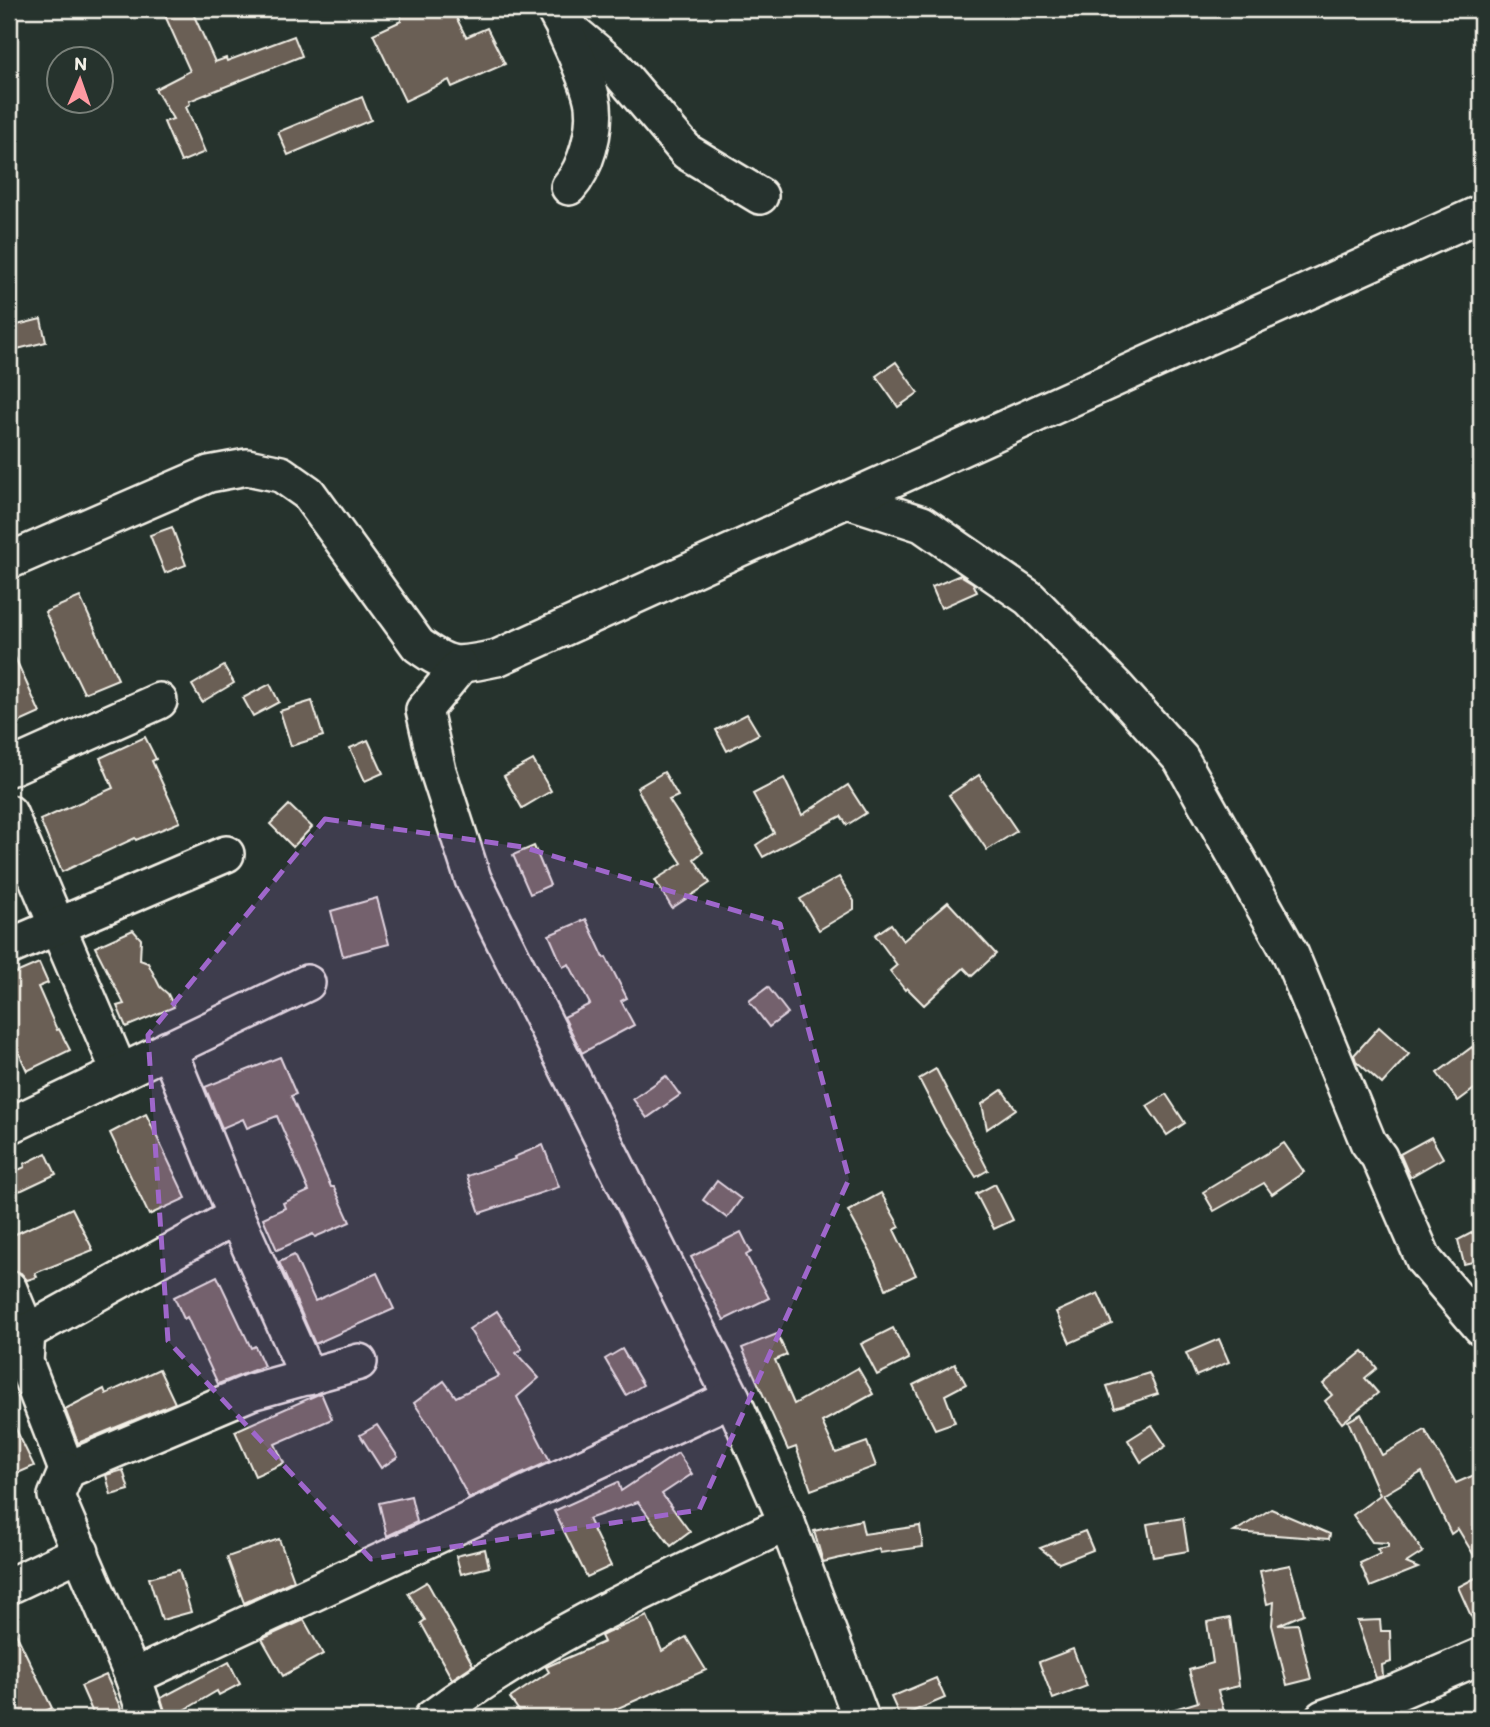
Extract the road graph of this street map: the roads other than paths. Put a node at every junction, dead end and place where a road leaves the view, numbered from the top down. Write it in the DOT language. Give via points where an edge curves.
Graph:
graph roads {
  1 [pos="558,15"];
  2 [pos="569,187"];
  3 [pos="760,196"];
  4 [pos="1481,213"];
  5 [pos="848,500"];
  6 [pos="9,561"];
  7 [pos="460,666"];
  8 [pos="159,701"];
  9 [pos="9,768"];
  10 [pos="9,813"];
  11 [pos="226,854"];
  12 [pos="57,926"];
  13 [pos="9,947"];
  14 [pos="307,983"];
  15 [pos="168,1049"];
  16 [pos="120,1073"];
  17 [pos="9,1126"];
  18 [pos="236,1216"];
  19 [pos="9,1289"];
  20 [pos="1481,1327"];
  21 [pos="18,1335"];
  22 [pos="359,1362"];
  23 [pos="308,1377"];
  24 [pos="732,1398"];
  25 [pos="67,1470"];
  26 [pos="787,1523"];
  27 [pos="81,1552"];
  28 [pos="9,1586"];
  29 [pos="1481,1656"];
  30 [pos="133,1676"];
  31 [pos="147,1718"];
  32 [pos="432,1718"];
  33 [pos="862,1718"];
  34 [pos="1323,1718"];
  1 -- 2 [label="street" via="593,105 590,144 579,176"];
  1 -- 3 [label="street" via="615,67 687,152"];
  4 -- 5 [label="street"];
  5 -- 7 [label="street" via="497,658"];
  5 -- 20 [label="street" via="922,524 1029,598 1181,759 1291,955 1368,1142 1379,1157 1424,1260"];
  6 -- 7 [label="street" via="209,474 247,467 281,474 308,493 418,645 439,660"];
  7 -- 24 [label="street" via="424,710 438,771 473,879"];
  8 -- 9 [label="street"];
  10 -- 12 [label="street"];
  11 -- 12 [label="street"];
  12 -- 13 [label="street"];
  12 -- 16 [label="street"];
  14 -- 15 [label="street"];
  15 -- 16 [label="street"];
  15 -- 18 [label="street"];
  16 -- 17 [label="street"];
  18 -- 21 [label="street"];
  18 -- 23 [label="street"];
  19 -- 21 [label="street"];
  21 -- 25 [label="street"];
  22 -- 23 [label="street"];
  23 -- 25 [label="street" via="251,1392"];
  24 -- 26 [label="street"];
  24 -- 30 [label="street"];
  25 -- 27 [label="street" via="56,1496"];
  26 -- 32 [label="street" via="649,1588 515,1660"];
  26 -- 33 [label="street"];
  27 -- 28 [label="street"];
  27 -- 30 [label="street"];
  29 -- 34 [label="street"];
  30 -- 31 [label="street"];
}
